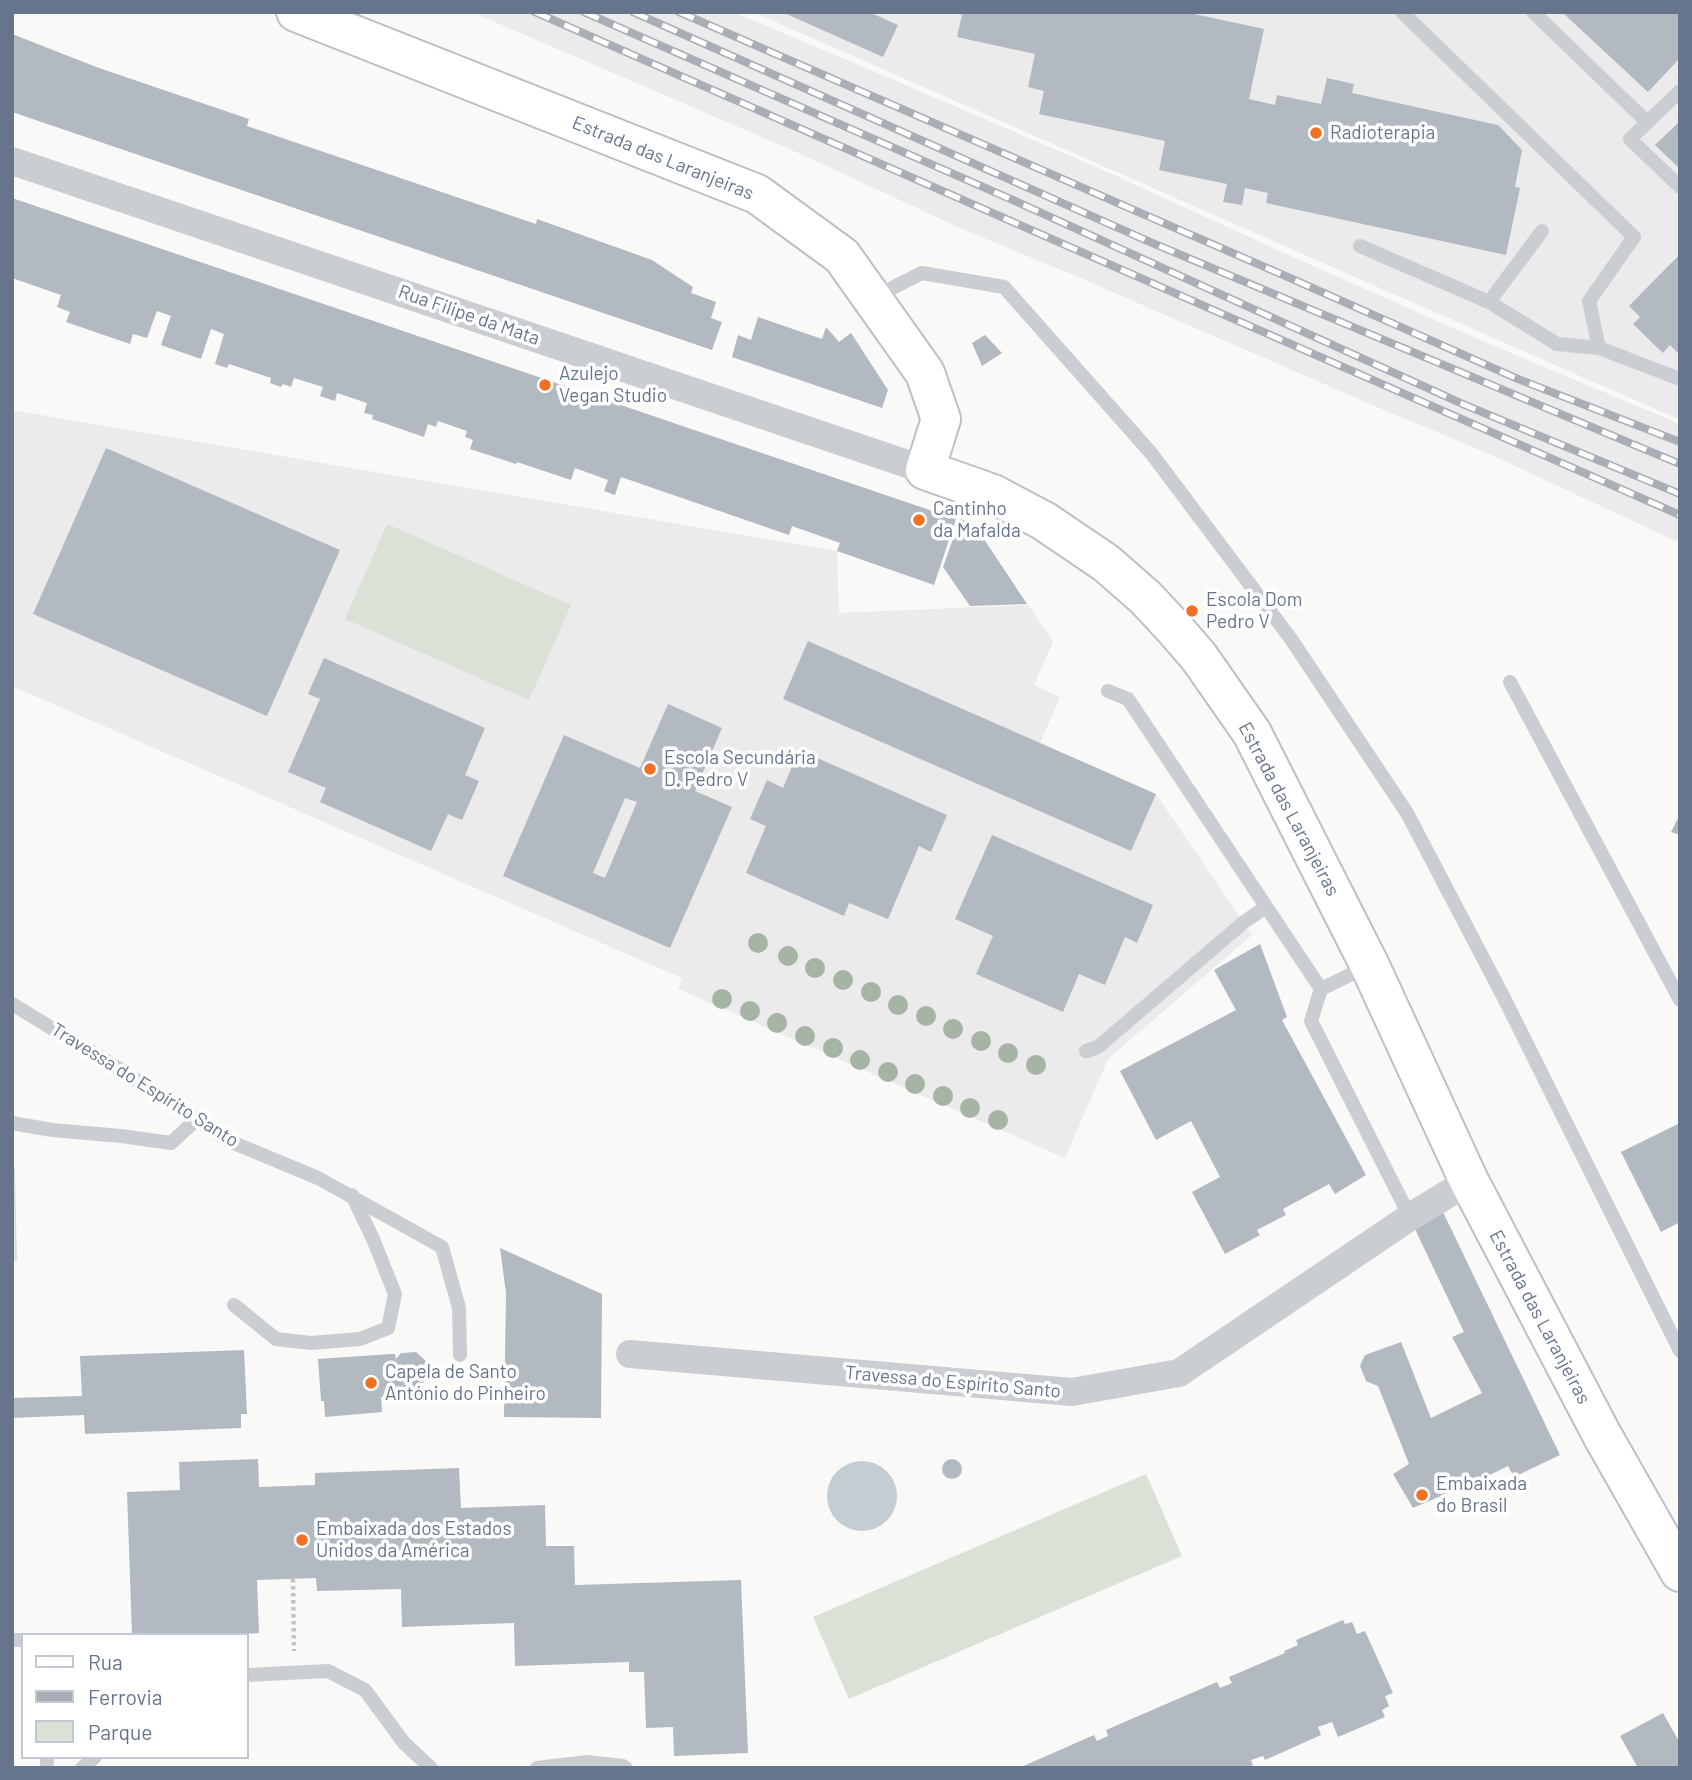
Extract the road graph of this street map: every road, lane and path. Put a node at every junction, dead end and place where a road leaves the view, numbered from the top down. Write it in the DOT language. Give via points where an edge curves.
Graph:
graph roads {
  1 [pos="296,12"];
  2 [pos="1402,12"];
  3 [pos="1533,12"];
  4 [pos="1680,91"];
  5 [pos="1647,122"];
  6 [pos="12,161"];
  7 [pos="1680,187"];
  8 [pos="1542,231"];
  9 [pos="1360,246"];
  10 [pos="873,298"];
  11 [pos="1489,302"];
  12 [pos="1599,348"];
  13 [pos="1680,379"];
  14 [pos="925,470"];
  15 [pos="1510,682"];
  16 [pos="1108,691"];
  17 [pos="1266,907"];
  18 [pos="1370,966"];
  19 [pos="1321,989"];
  20 [pos="1680,1000"];
  21 [pos="12,1004"];
  22 [pos="1086,1051"];
  23 [pos="197,1119"];
  24 [pos="12,1123"];
  25 [pos="1469,1181"];
  26 [pos="352,1195"];
  27 [pos="1410,1217"];
  28 [pos="234,1305"];
  29 [pos="1680,1351"];
  30 [pos="629,1354"];
  31 [pos="460,1355"];
  32 [pos="1680,1572"];
  33 [pos="293,1579"];
  34 [pos="294,1644"];
  35 [pos="248,1675"];
  36 [pos="431,1768"];
  37 [pos="537,1768"];
  38 [pos="626,1768"];
  1 -- 10 [label="main road, Estrada das Laranjeiras" via="757,194 842,256"];
  2 -- 12 [label="lane" via="1634,237 1589,301"];
  3 -- 5 [label="lane"];
  4 -- 5 [label="lane"];
  5 -- 7 [label="lane" via="1630,139"];
  6 -- 14 [label="street, Rua Filipe da Mata"];
  8 -- 11 [label="lane"];
  9 -- 11 [label="lane"];
  10 -- 14 [label="main road, Estrada das Laranjeiras" via="925,373 941,419"];
  10 -- 29 [label="lane" via="922,273 1004,287 1152,453 1292,639 1407,813"];
  11 -- 12 [label="lane" via="1557,344"];
  12 -- 13 [label="lane"];
  14 -- 18 [label="main road, Estrada das Laranjeiras" via="993,494 1044,521 1106,564 1173,627 1252,733"];
  15 -- 20 [label="lane"];
  16 -- 17 [label="lane" via="1128,699"];
  17 -- 19 [label="lane"];
  17 -- 22 [label="lane" via="1098,1047"];
  18 -- 19 [label="lane"];
  18 -- 25 [label="main road, Estrada das Laranjeiras"];
  19 -- 27 [label="lane" via="1311,1021"];
  21 -- 23 [label="lane, Travessa do Espírito Santo"];
  23 -- 24 [label="lane" via="172,1143"];
  23 -- 26 [label="lane, Travessa do Espírito Santo" via="229,1141"];
  25 -- 27 [label="street, Travessa do Espírito Santo"];
  25 -- 32 [label="main road, Estrada das Laranjeiras" via="1602,1435"];
  26 -- 28 [label="lane" via="395,1294 388,1328 360,1339 311,1343 276,1339"];
  26 -- 31 [label="lane, Travessa do Espírito Santo" via="442,1247 459,1308"];
  27 -- 30 [label="street, Travessa do Espírito Santo" via="1179,1373 1086,1390"];
  33 -- 34 [label="path"];
  35 -- 36 [label="lane" via="328,1671 365,1690 404,1743"];
  37 -- 38 [label="lane" via="587,1762"];
}
